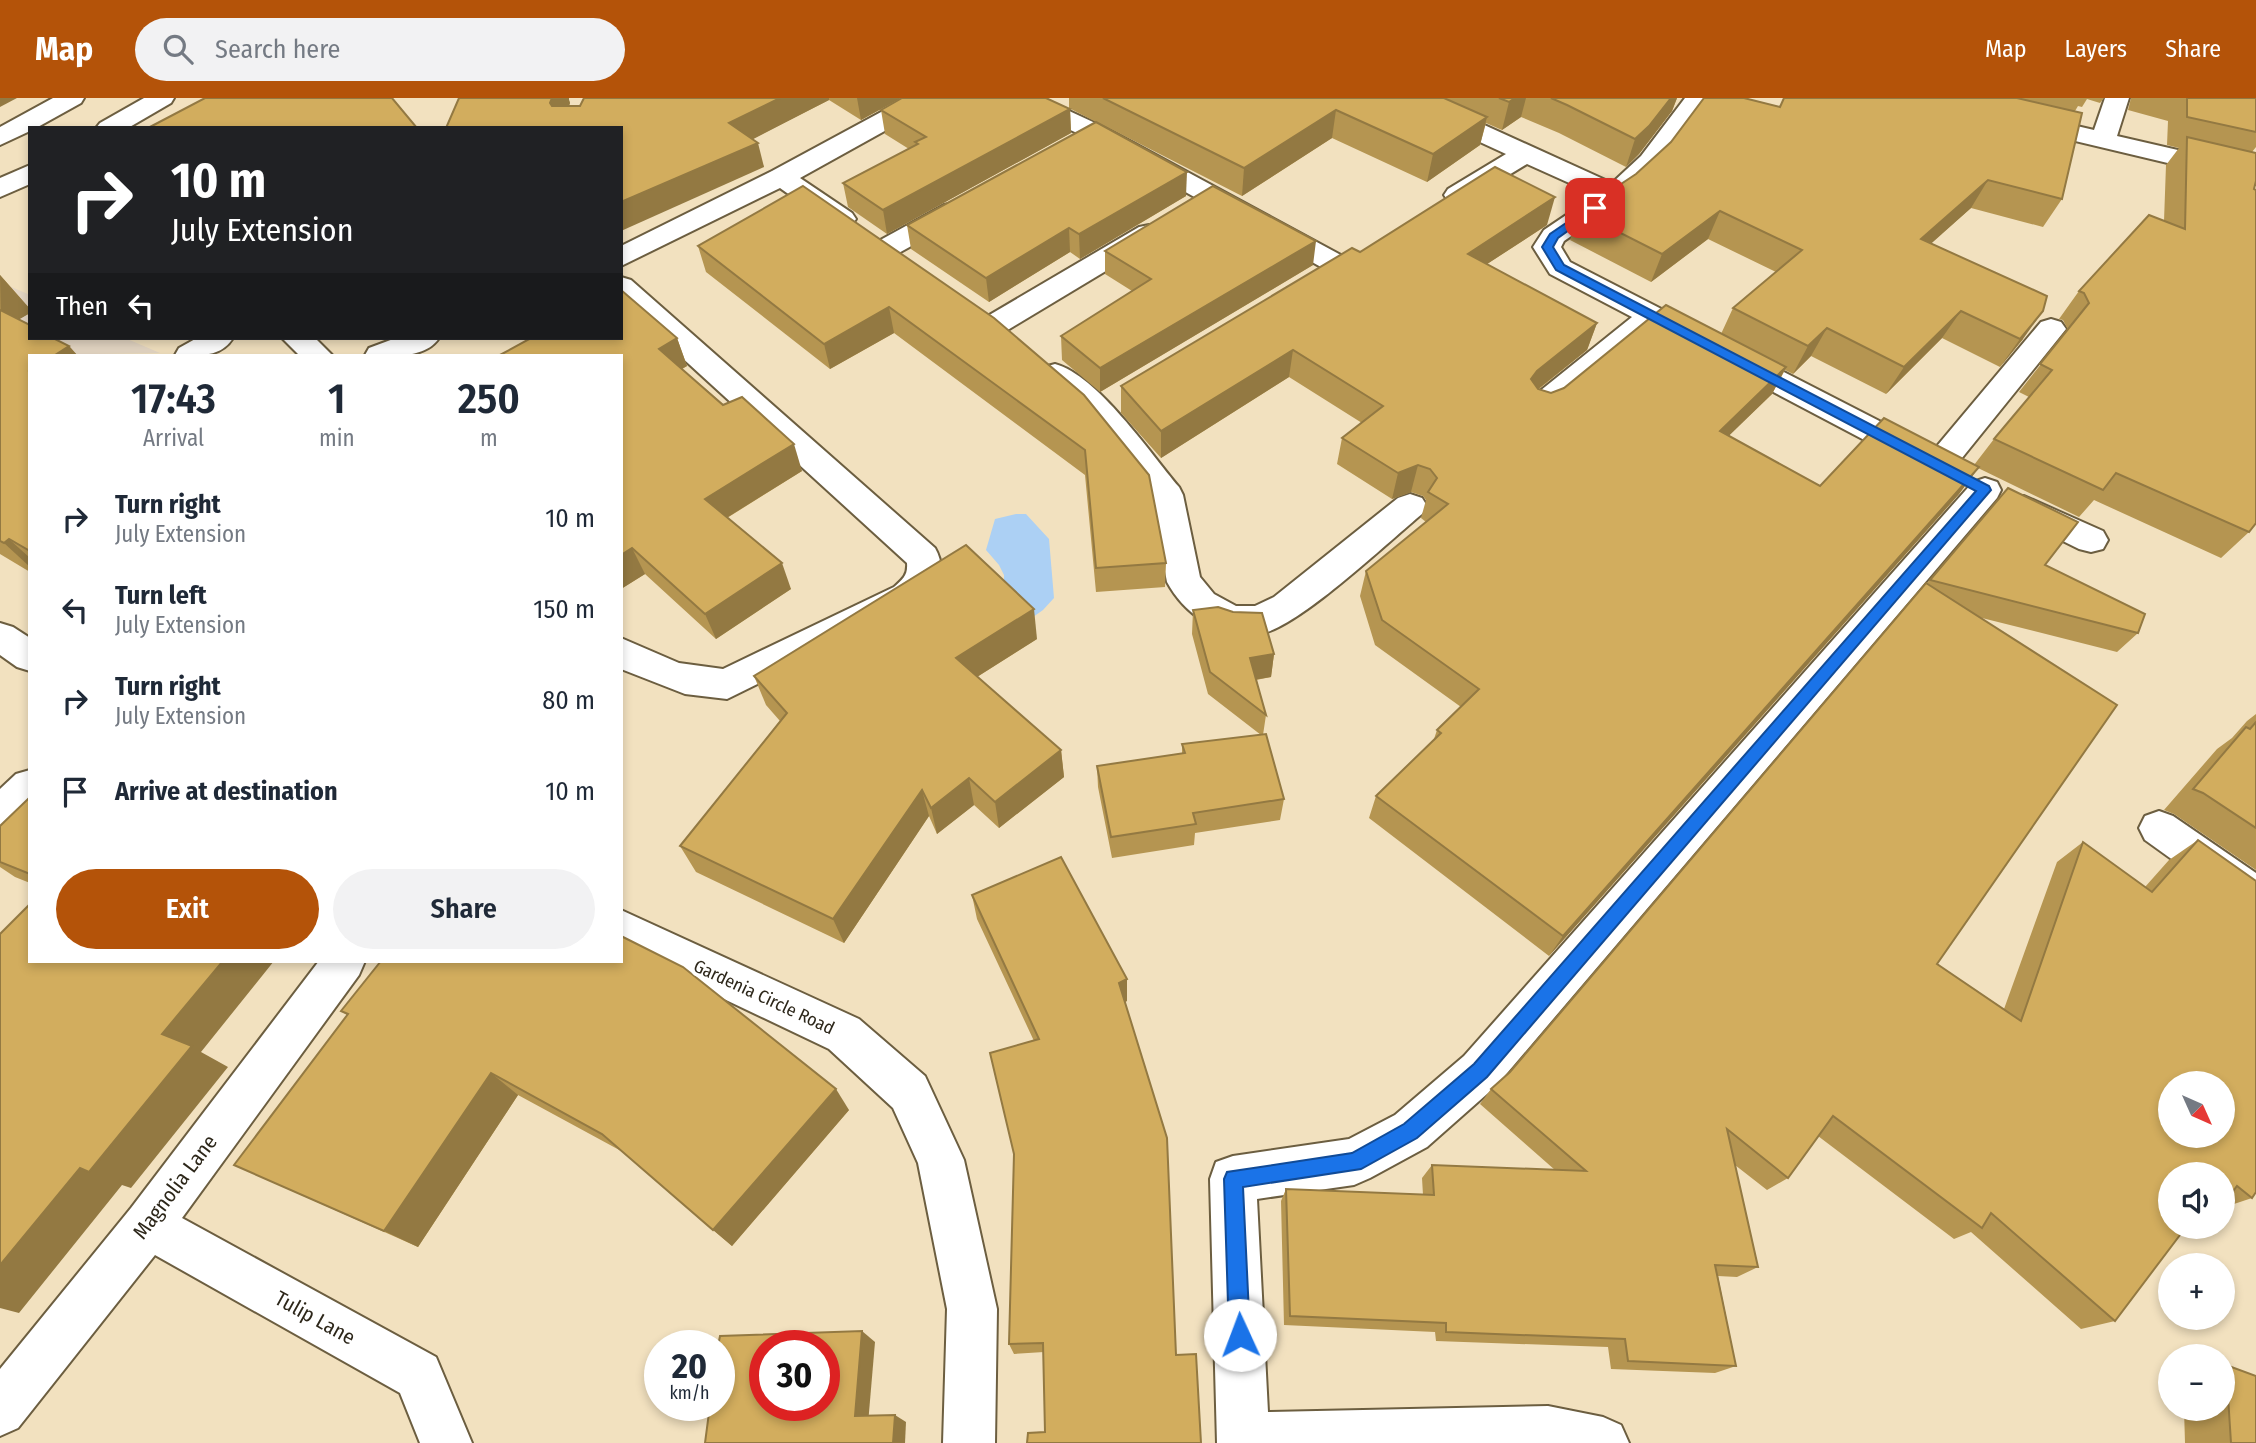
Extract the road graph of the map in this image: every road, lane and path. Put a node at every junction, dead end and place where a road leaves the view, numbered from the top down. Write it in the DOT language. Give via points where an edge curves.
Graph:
graph roads {
  1 [pos="72,98"];
  2 [pos="162,98"];
  3 [pos="926,98"];
  4 [pos="1020,98"];
  5 [pos="1404,98"];
  6 [pos="1698,98"];
  7 [pos="1925,98"];
  8 [pos="2117,98"];
  9 [pos="113,126"];
  10 [pos="1097,133"];
  11 [pos="0,137"];
  12 [pos="2103,140"];
  13 [pos="1073,146"];
  14 [pos="1527,153"];
  15 [pos="28,174"];
  16 [pos="2256,176"];
  17 [pos="781,177"];
  18 [pos="0,189"];
  19 [pos="1615,194"];
  20 [pos="979,198"];
  21 [pos="1191,208"];
  22 [pos="1433,209"];
  23 [pos="623,256"];
  24 [pos="1340,266"];
  25 [pos="623,288"];
  26 [pos="1652,316"];
  27 [pos="2051,329"];
  28 [pos="299,340"];
  29 [pos="419,340"];
  30 [pos="316,354"];
  31 [pos="383,354"];
  32 [pos="1541,406"];
  33 [pos="1938,466"];
  34 [pos="1985,490"];
  35 [pos="1410,506"];
  36 [pos="2091,540"];
  37 [pos="0,637"];
  38 [pos="623,653"];
  39 [pos="28,656"];
  40 [pos="28,788"];
  41 [pos="0,814"];
  42 [pos="2159,828"];
  43 [pos="2256,896"];
  44 [pos="623,930"];
  45 [pos="343,963"];
  46 [pos="148,1224"];
  47 [pos="0,1410"];
  48 [pos="1243,1441"];
  49 [pos="446,1443"];
  50 [pos="969,1443"];
  51 [pos="1603,1443"];
  1 -- 11 [label="street"];
  2 -- 9 [label="street"];
  3 -- 17 [label="street"];
  4 -- 10 [label="street"];
  5 -- 14 [label="street"];
  6 -- 19 [label="street" via="1650,162"];
  7 -- 12 [label="street"];
  8 -- 12 [label="street"];
  10 -- 13 [label="street"];
  10 -- 21 [label="street"];
  12 -- 16 [label="street"];
  14 -- 19 [label="street"];
  14 -- 22 [label="street"];
  15 -- 18 [label="street"];
  17 -- 20 [label="street" via="896,257"];
  17 -- 23 [label="street"];
  19 -- 26 [label="street" via="1554,236 1548,247 1560,268"];
  21 -- 24 [label="street"];
  21 -- 35 [label="street" via="1006,333 1109,403 1167,495 1184,582 1202,603 1230,620 1259,620 1286,607"];
  25 -- 38 [label="street" via="923,557 926,566 919,587 906,596 727,684 701,685"];
  26 -- 32 [label="street"];
  26 -- 33 [label="street"];
  27 -- 33 [label="street"];
  28 -- 30 [label="street"];
  29 -- 31 [label="street"];
  33 -- 34 [label="street"];
  34 -- 36 [label="street"];
  34 -- 48 [label="street" via="1480,1071 1411,1131 1354,1162 1233,1179"];
  37 -- 39 [label="street"];
  40 -- 41 [label="street"];
  42 -- 43 [label="street"];
  44 -- 50 [label="street, Gardenia Circle Road" via="844,1034 909,1092 940,1160 972,1309"];
  45 -- 46 [label="street, Magnolia Lane"];
  46 -- 47 [label="street, Magnolia Lane"];
  46 -- 49 [label="street, Tulip Lane" via="418,1375"];
  48 -- 51 [label="street" via="1548,1432"];
}
